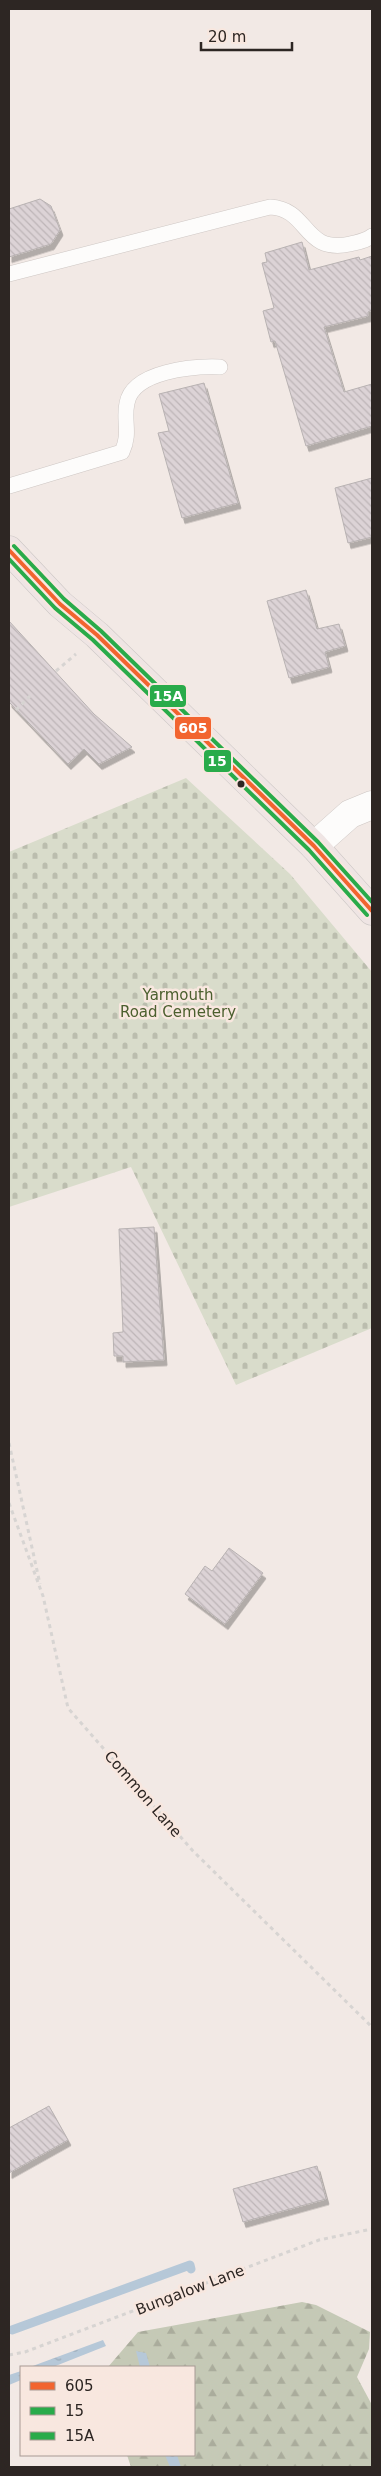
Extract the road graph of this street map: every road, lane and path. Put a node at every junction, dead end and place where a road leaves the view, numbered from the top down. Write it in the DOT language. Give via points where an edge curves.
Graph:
graph roads {
  1 [pos="372,236"];
  2 [pos="9,274"];
  3 [pos="220,367"];
  4 [pos="9,486"];
  5 [pos="9,550"];
  6 [pos="32,694"];
  7 [pos="16,710"];
  8 [pos="372,805"];
  9 [pos="314,846"];
  10 [pos="372,911"];
  11 [pos="9,1444"];
  12 [pos="9,1503"];
  13 [pos="43,1596"];
  14 [pos="372,2028"];
  15 [pos="372,2229"];
  16 [pos="9,2355"];
  1 -- 2 [label="lane" via="339,246 316,241 289,211 270,207"];
  3 -- 4 [label="lane" via="191,366 175,370 142,382 131,391 126,404 126,442 122,452"];
  5 -- 9 [label="main road" via="60,604 97,635"];
  6 -- 7 [label="path"];
  8 -- 9 [label="street" via="350,814"];
  9 -- 10 [label="main road"];
  11 -- 13 [label="path"];
  12 -- 13 [label="path, Common Lane"];
  13 -- 14 [label="path, Common Lane" via="68,1708 193,1851"];
  15 -- 16 [label="path, Bungalow Lane" via="319,2240 52,2342"];
}
